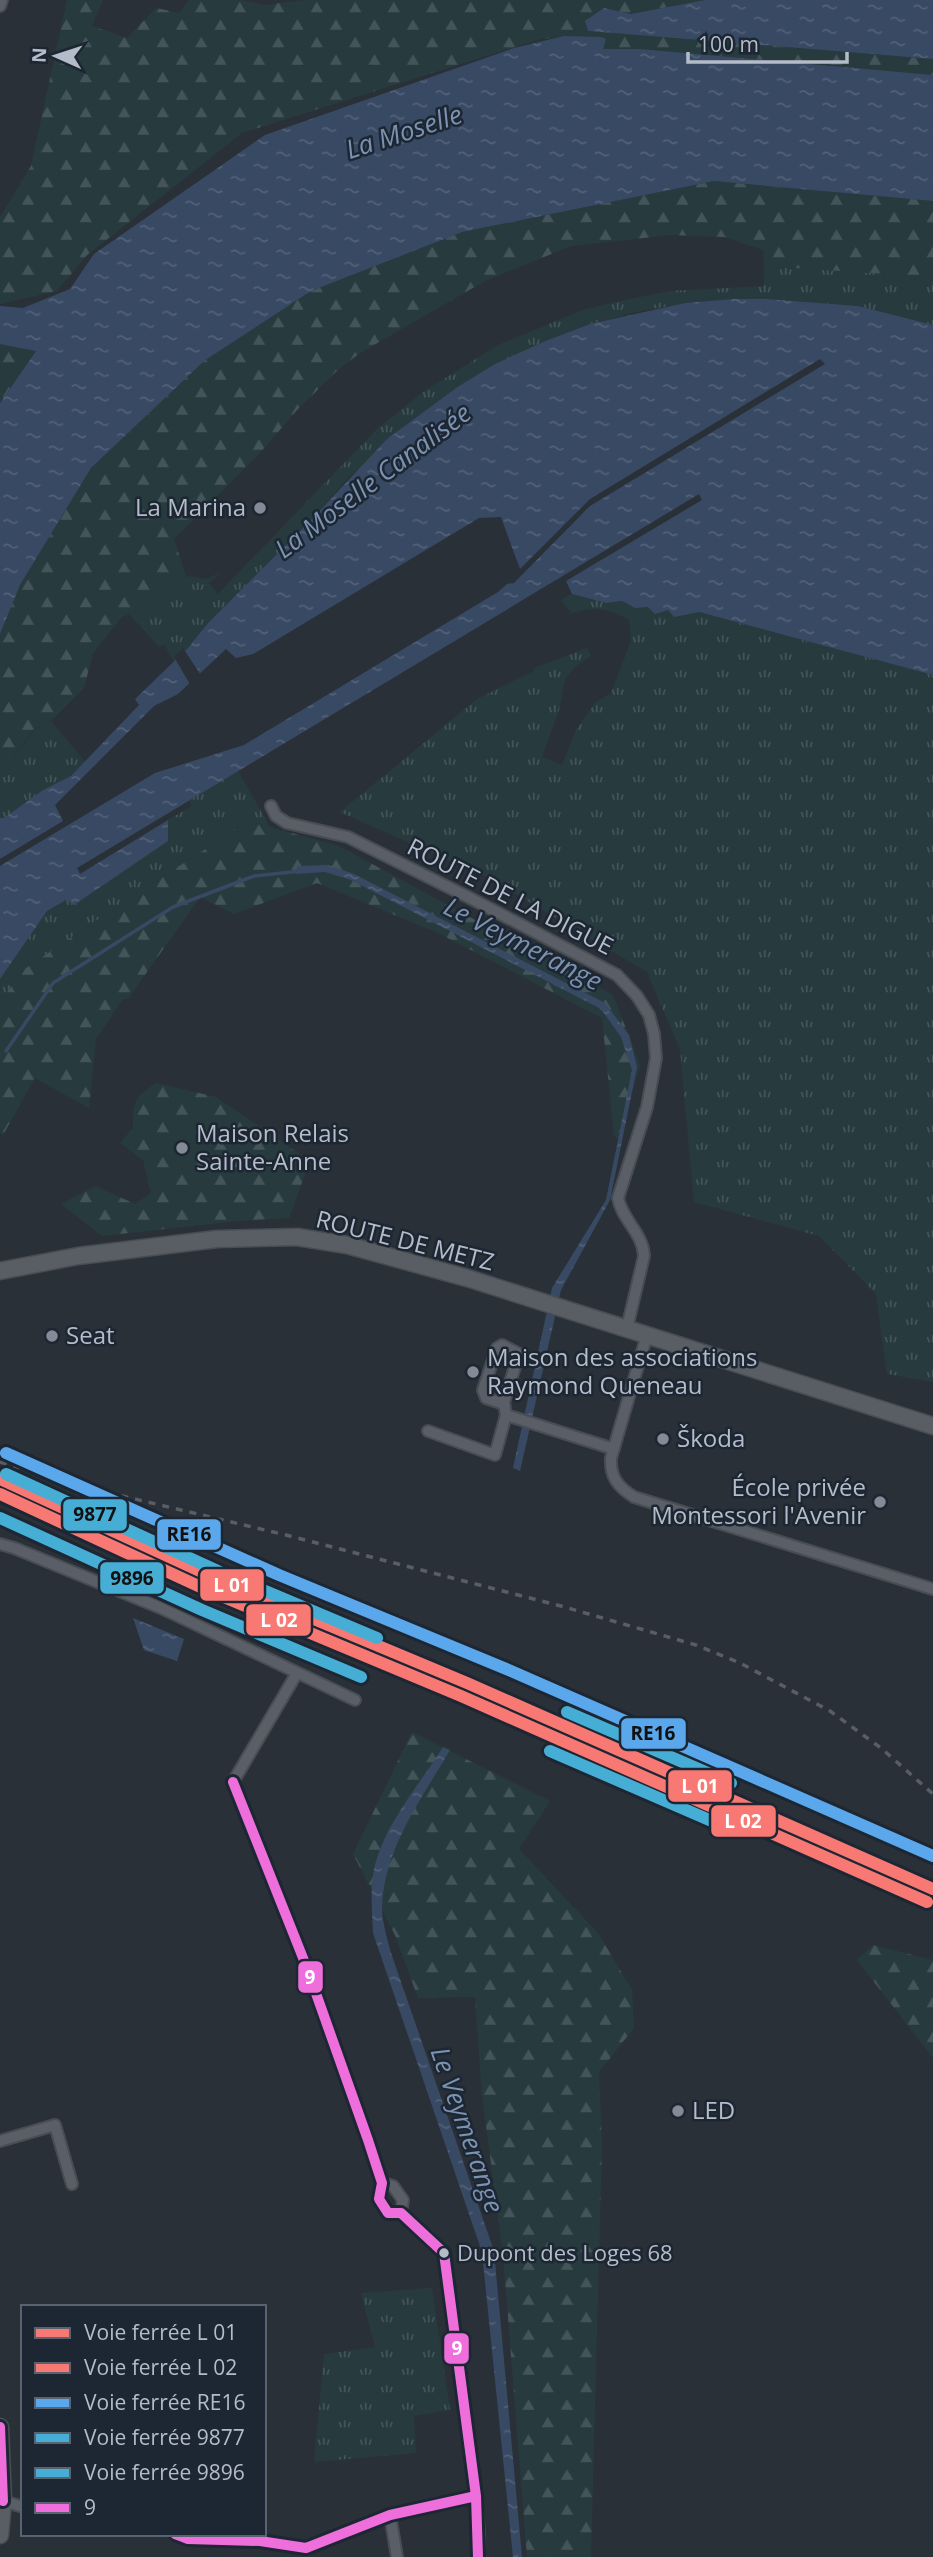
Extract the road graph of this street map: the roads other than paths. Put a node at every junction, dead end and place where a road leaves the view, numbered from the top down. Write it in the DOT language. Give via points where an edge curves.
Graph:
graph roads {
  1 [pos="2,0"];
  2 [pos="0,6"];
  3 [pos="271,806"];
  4 [pos="0,1271"];
  5 [pos="627,1328"];
  6 [pos="648,1335"];
  7 [pos="504,1402"];
  8 [pos="506,1415"];
  9 [pos="933,1426"];
  10 [pos="428,1431"];
  11 [pos="614,1449"];
  12 [pos="0,1544"];
  13 [pos="933,1588"];
  14 [pos="297,1673"];
  15 [pos="355,1700"];
  16 [pos="0,2141"];
  17 [pos="382,2183"];
  18 [pos="72,2184"];
  19 [pos="401,2213"];
  20 [pos="0,2427"];
  21 [pos="1,2478"];
  22 [pos="476,2496"];
  23 [pos="3,2501"];
  24 [pos="21,2506"];
  25 [pos="390,2515"];
  26 [pos="0,2535"];
  27 [pos="180,2536"];
  28 [pos="397,2557"];
  29 [pos="478,2557"];
  1 -- 2 [label="street"];
  3 -- 5 [label="street, ROUTE DE LA DIGUE" via="287,823 348,837 468,897 617,975 637,996 649,1015 656,1058 648,1107 618,1198 640,1238 644,1256"];
  4 -- 5 [label="main road, ROUTE DE METZ" via="217,1239 297,1237 347,1245"];
  5 -- 6 [label="main road, ROUTE DE METZ"];
  6 -- 9 [label="main road, ROUTE DE METZ"];
  6 -- 11 [label="street"];
  7 -- 7 [label="street" via="519,1354 502,1345 483,1390 486,1398"];
  7 -- 8 [label="street"];
  8 -- 10 [label="street" via="495,1455"];
  8 -- 11 [label="street"];
  11 -- 13 [label="street" via="610,1469 614,1480 634,1497"];
  12 -- 14 [label="street" via="161,1608"];
  14 -- 15 [label="street"];
  14 -- 17 [label="street" via="233,1782 307,1968"];
  16 -- 18 [label="street" via="55,2124"];
  17 -- 19 [label="street" via="393,2186 403,2200"];
  17 -- 19 [label="street" via="379,2199 388,2213"];
  19 -- 22 [label="street" via="444,2253"];
  20 -- 21 [label="main road"];
  21 -- 23 [label="main road"];
  22 -- 25 [label="street"];
  22 -- 29 [label="street"];
  23 -- 24 [label="street"];
  23 -- 26 [label="main road"];
  25 -- 27 [label="street" via="306,2548"];
  25 -- 28 [label="street"];
}
